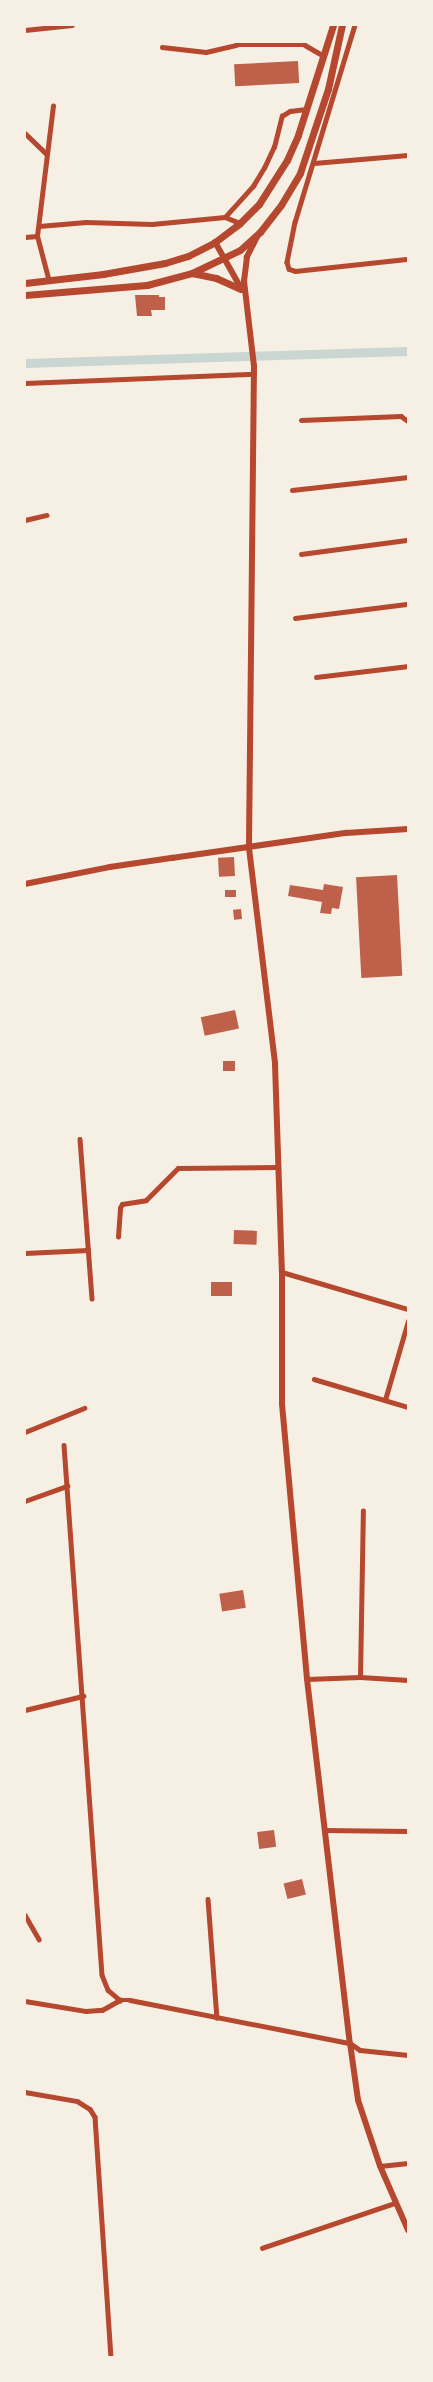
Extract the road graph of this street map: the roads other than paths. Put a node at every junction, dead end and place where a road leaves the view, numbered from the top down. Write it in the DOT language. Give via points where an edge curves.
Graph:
graph roads {
  1 [pos="72,25"];
  2 [pos="333,25"];
  3 [pos="342,25"];
  4 [pos="356,25"];
  5 [pos="25,30"];
  6 [pos="162,47"];
  7 [pos="322,56"];
  8 [pos="53,106"];
  9 [pos="306,109"];
  10 [pos="25,133"];
  11 [pos="46,154"];
  12 [pos="408,154"];
  13 [pos="314,163"];
  14 [pos="225,217"];
  15 [pos="240,223"];
  16 [pos="39,226"];
  17 [pos="260,232"];
  18 [pos="37,236"];
  19 [pos="25,238"];
  20 [pos="215,242"];
  21 [pos="408,259"];
  22 [pos="223,260"];
  23 [pos="192,273"];
  24 [pos="48,278"];
  25 [pos="25,282"];
  26 [pos="243,293"];
  27 [pos="25,295"];
  28 [pos="254,374"];
  29 [pos="25,383"];
  30 [pos="301,420"];
  31 [pos="408,421"];
  32 [pos="408,478"];
  33 [pos="292,490"];
  34 [pos="46,515"];
  35 [pos="25,520"];
  36 [pos="408,540"];
  37 [pos="301,554"];
  38 [pos="408,604"];
  39 [pos="295,618"];
  40 [pos="408,666"];
  41 [pos="316,677"];
  42 [pos="408,829"];
  43 [pos="249,848"];
  44 [pos="25,884"];
  45 [pos="80,1139"];
  46 [pos="278,1167"];
  47 [pos="118,1237"];
  48 [pos="88,1250"];
  49 [pos="25,1253"];
  50 [pos="282,1272"];
  51 [pos="92,1299"];
  52 [pos="408,1309"];
  53 [pos="408,1321"];
  54 [pos="314,1379"];
  55 [pos="385,1400"];
  56 [pos="408,1407"];
  57 [pos="84,1408"];
  58 [pos="25,1432"];
  59 [pos="64,1445"];
  60 [pos="67,1486"];
  61 [pos="25,1500"];
  62 [pos="363,1511"];
  63 [pos="360,1677"];
  64 [pos="307,1679"];
  65 [pos="408,1680"];
  66 [pos="83,1696"];
  67 [pos="25,1710"];
  68 [pos="324,1830"];
  69 [pos="408,1831"];
  70 [pos="208,1899"];
  71 [pos="25,1916"];
  72 [pos="39,1939"];
  73 [pos="120,2000"];
  74 [pos="25,2001"];
  75 [pos="217,2018"];
  76 [pos="350,2043"];
  77 [pos="408,2055"];
  78 [pos="25,2092"];
  79 [pos="408,2163"];
  80 [pos="380,2166"];
  81 [pos="395,2203"];
  82 [pos="408,2230"];
  83 [pos="262,2248"];
  84 [pos="111,2357"];
  1 -- 5 [label="street"];
  2 -- 7 [label="main road"];
  3 -- 17 [label="main road" via="328,89 300,173"];
  4 -- 13 [label="street"];
  6 -- 7 [label="street" via="206,52 236,45 305,46"];
  7 -- 9 [label="main road"];
  8 -- 11 [label="street"];
  9 -- 14 [label="street" via="290,111 282,116 274,147 264,168 253,186"];
  9 -- 15 [label="main road" via="287,160 259,204"];
  10 -- 11 [label="street"];
  11 -- 16 [label="street"];
  12 -- 13 [label="street"];
  13 -- 21 [label="street" via="295,222 287,262 289,269"];
  14 -- 15 [label="street"];
  14 -- 16 [label="street" via="152,224 86,222"];
  15 -- 20 [label="main road"];
  16 -- 18 [label="street"];
  17 -- 22 [label="main road"];
  17 -- 26 [label="main road" via="247,257"];
  18 -- 19 [label="street"];
  18 -- 24 [label="street"];
  20 -- 22 [label="main road"];
  20 -- 24 [label="main road" via="165,263 103,274"];
  22 -- 23 [label="main road"];
  22 -- 26 [label="main road"];
  23 -- 26 [label="main road" via="216,278"];
  23 -- 27 [label="main road" via="147,285"];
  24 -- 25 [label="main road"];
  26 -- 28 [label="main road" via="252,336"];
  28 -- 29 [label="street"];
  28 -- 43 [label="main road"];
  30 -- 31 [label="street" via="401,416"];
  32 -- 33 [label="street"];
  34 -- 35 [label="street"];
  36 -- 37 [label="street"];
  38 -- 39 [label="street"];
  40 -- 41 [label="street"];
  42 -- 43 [label="street" via="346,833"];
  43 -- 44 [label="street" via="110,867"];
  43 -- 46 [label="main road" via="275,1064"];
  45 -- 48 [label="street"];
  46 -- 47 [label="street" via="178,1168 146,1200 121,1205"];
  46 -- 50 [label="main road"];
  48 -- 49 [label="street"];
  48 -- 51 [label="street"];
  50 -- 52 [label="street"];
  50 -- 64 [label="main road" via="282,1404"];
  53 -- 55 [label="street"];
  54 -- 55 [label="street"];
  55 -- 56 [label="street"];
  57 -- 58 [label="street"];
  59 -- 60 [label="street"];
  60 -- 61 [label="street"];
  60 -- 66 [label="street"];
  62 -- 63 [label="street"];
  63 -- 64 [label="street"];
  63 -- 65 [label="street"];
  64 -- 68 [label="main road"];
  66 -- 67 [label="street"];
  66 -- 73 [label="street" via="102,1975 108,1990"];
  68 -- 69 [label="street"];
  68 -- 76 [label="main road"];
  70 -- 75 [label="street"];
  71 -- 72 [label="street"];
  73 -- 74 [label="street" via="102,2010 86,2011"];
  73 -- 75 [label="street"];
  75 -- 76 [label="street"];
  76 -- 77 [label="street" via="360,2050"];
  76 -- 80 [label="main road" via="358,2100"];
  78 -- 84 [label="street" via="77,2101 90,2108 95,2116"];
  79 -- 80 [label="street"];
  80 -- 81 [label="main road"];
  81 -- 82 [label="main road"];
  81 -- 83 [label="street"];
}
